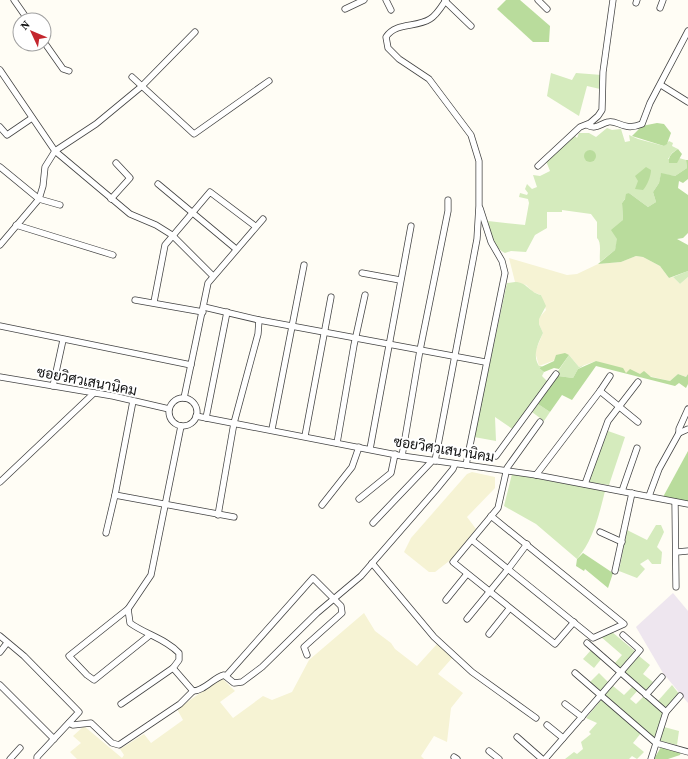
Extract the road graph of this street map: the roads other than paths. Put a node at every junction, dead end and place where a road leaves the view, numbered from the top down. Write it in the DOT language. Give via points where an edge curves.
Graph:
graph roads {
  1 [pos="14,0"];
  2 [pos="364,0"];
  3 [pos="386,0"];
  4 [pos="538,0"];
  5 [pos="613,0"];
  6 [pos="663,0"];
  7 [pos="446,1"];
  8 [pos="547,8"];
  9 [pos="660,8"];
  10 [pos="345,9"];
  11 [pos="391,10"];
  12 [pos="22,12"];
  13 [pos="472,26"];
  14 [pos="688,31"];
  15 [pos="195,32"];
  16 [pos="51,52"];
  17 [pos="69,72"];
  18 [pos="1,73"];
  19 [pos="132,77"];
  20 [pos="269,81"];
  21 [pos="661,85"];
  22 [pos="142,86"];
  23 [pos="688,102"];
  24 [pos="32,118"];
  25 [pos="588,125"];
  26 [pos="0,127"];
  27 [pos="55,151"];
  28 [pos="116,163"];
  29 [pos="538,166"];
  30 [pos="0,167"];
  31 [pos="158,184"];
  32 [pos="39,199"];
  33 [pos="111,199"];
  34 [pos="448,200"];
  35 [pos="60,205"];
  36 [pos="480,206"];
  37 [pos="192,214"];
  38 [pos="263,219"];
  39 [pos="16,225"];
  40 [pos="255,226"];
  41 [pos="411,226"];
  42 [pos="172,235"];
  43 [pos="0,245"];
  44 [pos="236,249"];
  45 [pos="113,255"];
  46 [pos="304,265"];
  47 [pos="362,273"];
  48 [pos="213,276"];
  49 [pos="400,280"];
  50 [pos="365,294"];
  51 [pos="331,297"];
  52 [pos="135,300"];
  53 [pos="154,302"];
  54 [pos="203,310"];
  55 [pos="227,312"];
  56 [pos="259,320"];
  57 [pos="0,326"];
  58 [pos="292,326"];
  59 [pos="324,332"];
  60 [pos="356,338"];
  61 [pos="63,340"];
  62 [pos="388,344"];
  63 [pos="420,350"];
  64 [pos="456,356"];
  65 [pos="486,362"];
  66 [pos="191,365"];
  67 [pos="556,374"];
  68 [pos="610,376"];
  69 [pos="0,377"];
  70 [pos="638,382"];
  71 [pos="54,386"];
  72 [pos="600,391"];
  73 [pos="94,393"];
  74 [pos="184,398"];
  75 [pos="133,401"];
  76 [pos="619,407"];
  77 [pos="688,409"];
  78 [pos="169,410"];
  79 [pos="196,416"];
  80 [pos="206,418"];
  81 [pos="540,422"];
  82 [pos="638,422"];
  83 [pos="234,423"];
  84 [pos="182,426"];
  85 [pos="272,429"];
  86 [pos="688,429"];
  87 [pos="680,433"];
  88 [pos="305,436"];
  89 [pos="338,443"];
  90 [pos="359,447"];
  91 [pos="636,448"];
  92 [pos="370,449"];
  93 [pos="395,454"];
  94 [pos="402,456"];
  95 [pos="496,456"];
  96 [pos="434,461"];
  97 [pos="454,464"];
  98 [pos="466,465"];
  99 [pos="506,471"];
  100 [pos="536,475"];
  101 [pos="0,482"];
  102 [pos="585,484"];
  103 [pos="622,491"];
  104 [pos="632,493"];
  105 [pos="115,495"];
  106 [pos="649,496"];
  107 [pos="359,499"];
  108 [pos="675,502"];
  109 [pos="688,504"];
  110 [pos="165,505"];
  111 [pos="322,505"];
  112 [pos="218,515"];
  113 [pos="491,516"];
  114 [pos="234,517"];
  115 [pos="373,523"];
  116 [pos="600,532"];
  117 [pos="106,533"];
  118 [pos="472,540"];
  119 [pos="622,542"];
  120 [pos="527,544"];
  121 [pos="688,551"];
  122 [pos="677,552"];
  123 [pos="372,563"];
  124 [pos="509,568"];
  125 [pos="615,571"];
  126 [pos="467,574"];
  127 [pos="676,587"];
  128 [pos="489,592"];
  129 [pos="334,599"];
  130 [pos="446,600"];
  131 [pos="128,609"];
  132 [pos="509,609"];
  133 [pos="466,619"];
  134 [pos="574,622"];
  135 [pos="489,634"];
  136 [pos="150,635"];
  137 [pos="0,636"];
  138 [pos="623,636"];
  139 [pos="7,643"];
  140 [pos="587,643"];
  141 [pos="0,652"];
  142 [pos="307,655"];
  143 [pos="174,668"];
  144 [pos="621,672"];
  145 [pos="575,673"];
  146 [pos="226,676"];
  147 [pos="662,677"];
  148 [pos="0,686"];
  149 [pos="193,691"];
  150 [pos="601,695"];
  151 [pos="646,695"];
  152 [pos="680,696"];
  153 [pos="120,704"];
  154 [pos="566,704"];
  155 [pos="666,712"];
  156 [pos="582,717"];
  157 [pos="536,718"];
  158 [pos="69,723"];
  159 [pos="547,725"];
  160 [pos="517,737"];
  161 [pos="564,738"];
  162 [pos="54,739"];
  163 [pos="656,743"];
  164 [pos="20,748"];
  165 [pos="489,751"];
  166 [pos="688,752"];
  167 [pos="10,759"];
  168 [pos="37,759"];
  169 [pos="499,759"];
  170 [pos="542,759"];
  171 [pos="545,759"];
  172 [pos="651,759"];
  1 -- 12 [label="street"];
  2 -- 10 [label="street"];
  3 -- 11 [label="street"];
  4 -- 8 [label="street"];
  5 -- 25 [label="street" via="602,110"];
  6 -- 9 [label="street"];
  7 -- 13 [label="street"];
  7 -- 36 [label="street" via="430,19 402,26 386,37 388,48 399,59 429,79 471,135 479,161"];
  14 -- 21 [label="street"];
  15 -- 22 [label="street"];
  16 -- 17 [label="street" via="63,69"];
  18 -- 24 [label="street"];
  19 -- 22 [label="street"];
  20 -- 22 [label="street" via="194,134"];
  21 -- 23 [label="street"];
  21 -- 25 [label="street" via="642,124 634,128 612,122 596,127"];
  22 -- 27 [label="street" via="96,124"];
  24 -- 26 [label="street" via="7,135"];
  24 -- 27 [label="street"];
  25 -- 29 [label="street" via="580,127"];
  27 -- 32 [label="street" via="45,167"];
  27 -- 33 [label="street"];
  28 -- 33 [label="street" via="130,178"];
  30 -- 32 [label="street"];
  31 -- 37 [label="street"];
  32 -- 35 [label="street"];
  32 -- 39 [label="street"];
  33 -- 42 [label="street" via="130,214"];
  34 -- 63 [label="street" via="445,229"];
  36 -- 64 [label="street" via="477,239"];
  36 -- 65 [label="street" via="491,242 502,261 505,273"];
  37 -- 40 [label="street" via="212,192"];
  37 -- 42 [label="street"];
  37 -- 44 [label="street"];
  38 -- 40 [label="street"];
  39 -- 43 [label="street"];
  39 -- 45 [label="street"];
  40 -- 44 [label="street"];
  41 -- 49 [label="street"];
  42 -- 48 [label="street"];
  42 -- 53 [label="street" via="163,250"];
  44 -- 48 [label="street"];
  46 -- 58 [label="street"];
  47 -- 49 [label="street"];
  48 -- 54 [label="street" via="208,283"];
  49 -- 62 [label="street"];
  50 -- 60 [label="street"];
  51 -- 59 [label="street"];
  52 -- 53 [label="street"];
  53 -- 54 [label="street"];
  54 -- 55 [label="street"];
  54 -- 66 [label="street"];
  55 -- 56 [label="street"];
  55 -- 80 [label="street"];
  56 -- 58 [label="street"];
  56 -- 83 [label="street" via="258,334"];
  57 -- 61 [label="street"];
  58 -- 59 [label="street"];
  58 -- 85 [label="street"];
  59 -- 60 [label="street"];
  59 -- 88 [label="street"];
  60 -- 62 [label="street"];
  60 -- 89 [label="street"];
  61 -- 66 [label="street"];
  61 -- 71 [label="street"];
  62 -- 63 [label="street"];
  62 -- 92 [label="street"];
  63 -- 64 [label="street"];
  63 -- 94 [label="street"];
  64 -- 65 [label="street"];
  64 -- 96 [label="street"];
  65 -- 98 [label="street"];
  66 -- 74 [label="street"];
  67 -- 95 [label="street"];
  68 -- 72 [label="street"];
  69 -- 71 [label="street, ซอยวิศวเสนานิคม"];
  70 -- 76 [label="street"];
  71 -- 73 [label="street, ซอยวิศวเสนานิคม"];
  72 -- 76 [label="street"];
  72 -- 100 [label="street"];
  73 -- 75 [label="street, ซอยวิศวเสนานิคม"];
  73 -- 101 [label="street"];
  74 -- 78 [label="street" via="176,400"];
  74 -- 79 [label="street" via="195,404"];
  75 -- 78 [label="street, ซอยวิศวเสนานิคม"];
  75 -- 105 [label="street"];
  76 -- 82 [label="street"];
  76 -- 102 [label="street" via="608,421"];
  77 -- 87 [label="street" via="678,429"];
  78 -- 84 [label="street" via="171,418"];
  79 -- 80 [label="street, ซอยวิศวเสนานิคม"];
  79 -- 84 [label="street" via="190,423"];
  80 -- 83 [label="street, ซอยวิศวเสนานิคม"];
  81 -- 99 [label="street"];
  83 -- 85 [label="street, ซอยวิศวเสนานิคม"];
  83 -- 112 [label="street"];
  84 -- 110 [label="street"];
  85 -- 88 [label="street, ซอยวิศวเสนานิคม"];
  86 -- 87 [label="street"];
  87 -- 106 [label="street" via="659,469"];
  88 -- 89 [label="street, ซอยวิศวเสนานิคม"];
  89 -- 90 [label="street, ซอยวิศวเสนานิคม"];
  90 -- 92 [label="street, ซอยวิศวเสนานิคม"];
  90 -- 111 [label="street" via="352,467"];
  91 -- 103 [label="street"];
  92 -- 93 [label="street, ซอยวิศวเสนานิคม"];
  93 -- 94 [label="street, ซอยวิศวเสนานิคม"];
  93 -- 107 [label="street" via="391,473"];
  94 -- 96 [label="street, ซอยวิศวเสนานิคม"];
  96 -- 97 [label="street, ซอยวิศวเสนานิคม"];
  96 -- 115 [label="street"];
  97 -- 98 [label="street, ซอยวิศวเสนานิคม"];
  97 -- 123 [label="street" via="453,469 435,491"];
  98 -- 99 [label="street, ซอยวิศวเสนานิคม"];
  99 -- 100 [label="street, ซอยวิศวเสนานิคม"];
  99 -- 113 [label="street" via="498,508"];
  100 -- 102 [label="street, ซอยวิศวเสนานิคม"];
  102 -- 103 [label="street, ซอยวิศวเสนานิคม"];
  103 -- 104 [label="street, ซอยวิศวเสนานิคม"];
  104 -- 106 [label="street, ซอยวิศวเสนานิคม"];
  104 -- 119 [label="street"];
  105 -- 110 [label="street"];
  105 -- 117 [label="street"];
  106 -- 108 [label="street, ซอยวิศวเสนานิคม"];
  108 -- 109 [label="street, ซอยวิศวเสนานิคม"];
  108 -- 122 [label="street"];
  110 -- 112 [label="street"];
  110 -- 131 [label="street" via="151,575"];
  112 -- 114 [label="street"];
  113 -- 118 [label="street"];
  113 -- 120 [label="street"];
  116 -- 119 [label="street"];
  118 -- 124 [label="street"];
  118 -- 126 [label="street" via="453,562"];
  119 -- 125 [label="street"];
  120 -- 124 [label="street"];
  120 -- 134 [label="street" via="624,624 593,638"];
  121 -- 122 [label="street"];
  122 -- 127 [label="street"];
  123 -- 129 [label="street"];
  123 -- 157 [label="street" via="434,637 472,672"];
  124 -- 128 [label="street"];
  124 -- 134 [label="street"];
  126 -- 128 [label="street"];
  126 -- 130 [label="street"];
  128 -- 132 [label="street"];
  128 -- 133 [label="street"];
  129 -- 142 [label="street" via="341,606 342,612 304,647"];
  129 -- 146 [label="street" via="242,682 234,683"];
  129 -- 146 [label="street" via="313,578 310,579"];
  131 -- 136 [label="street" via="130,622"];
  131 -- 136 [label="street" via="69,656 94,680"];
  132 -- 134 [label="street" via="555,644"];
  132 -- 135 [label="street"];
  136 -- 143 [label="street" via="174,647 179,653 179,660"];
  137 -- 139 [label="street"];
  138 -- 144 [label="street" via="640,650"];
  139 -- 141 [label="street"];
  139 -- 158 [label="street" via="24,656 79,712"];
  140 -- 144 [label="street"];
  143 -- 149 [label="street"];
  143 -- 153 [label="street"];
  144 -- 150 [label="street"];
  144 -- 151 [label="street"];
  145 -- 150 [label="street"];
  146 -- 149 [label="street" via="221,676 201,689"];
  147 -- 151 [label="street"];
  148 -- 162 [label="street"];
  149 -- 158 [label="street" via="180,704 120,746 112,743 91,723"];
  150 -- 156 [label="street"];
  150 -- 163 [label="street"];
  151 -- 155 [label="street"];
  152 -- 155 [label="street"];
  154 -- 156 [label="street"];
  155 -- 163 [label="street"];
  156 -- 161 [label="street"];
  158 -- 162 [label="street"];
  159 -- 161 [label="street"];
  160 -- 170 [label="street"];
  161 -- 171 [label="street"];
  162 -- 168 [label="street"];
  163 -- 166 [label="street"];
  163 -- 172 [label="street"];
  164 -- 167 [label="street"];
  165 -- 169 [label="street"];
}
